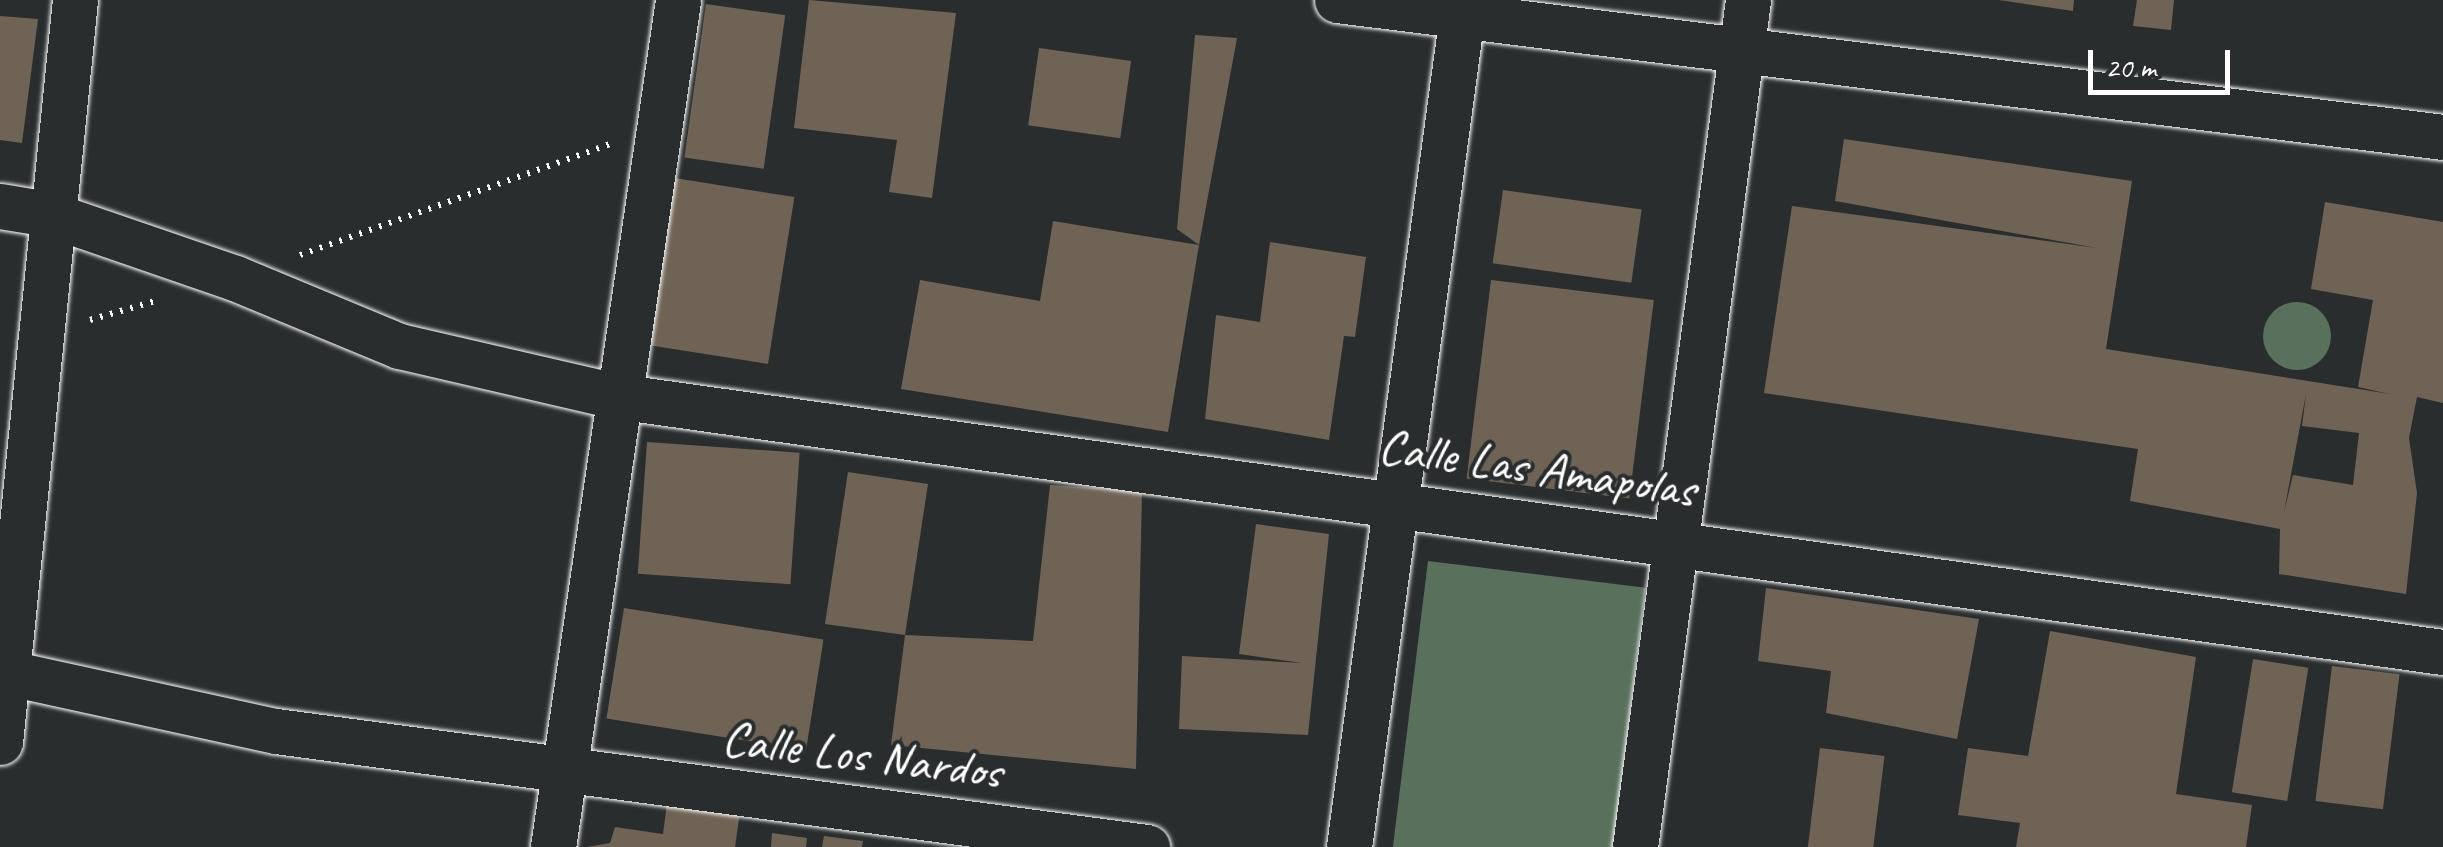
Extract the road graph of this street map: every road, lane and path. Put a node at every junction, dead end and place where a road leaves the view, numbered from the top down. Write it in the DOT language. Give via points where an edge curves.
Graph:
graph roads {
  1 [pos="76,0"];
  2 [pos="678,0"];
  3 [pos="1337,0"];
  4 [pos="1748,0"];
  5 [pos="1463,8"];
  6 [pos="1741,52"];
  7 [pos="661,126"];
  8 [pos="2443,137"];
  9 [pos="0,206"];
  10 [pos="50,214"];
  11 [pos="235,278"];
  12 [pos="164,299"];
  13 [pos="40,334"];
  14 [pos="616,396"];
  15 [pos="1395,504"];
  16 [pos="1672,541"];
  17 [pos="2443,652"];
  18 [pos="6,672"];
  19 [pos="0,742"];
  20 [pos="563,772"];
  21 [pos="553,847"];
  22 [pos="1148,847"];
  23 [pos="1348,847"];
  24 [pos="1635,847"];
  1 -- 10 [label="street"];
  2 -- 7 [label="street"];
  3 -- 5 [label="street"];
  4 -- 6 [label="street"];
  5 -- 6 [label="street"];
  5 -- 15 [label="street"];
  6 -- 8 [label="street"];
  6 -- 16 [label="street"];
  7 -- 11 [label="path"];
  7 -- 14 [label="street"];
  9 -- 10 [label="street, Calle Las Amapolas"];
  10 -- 11 [label="street, Calle Las Amapolas"];
  10 -- 13 [label="street"];
  11 -- 14 [label="street, Calle Las Amapolas" via="399,346"];
  12 -- 13 [label="path"];
  13 -- 18 [label="street"];
  14 -- 15 [label="street, Calle Las Amapolas"];
  14 -- 20 [label="street"];
  15 -- 16 [label="street, Calle Las Amapolas"];
  15 -- 23 [label="street"];
  16 -- 17 [label="street, Calle Las Amapolas"];
  16 -- 24 [label="street"];
  18 -- 19 [label="street"];
  18 -- 20 [label="street, Calle Los Nardos" via="276,730"];
  20 -- 21 [label="street"];
  20 -- 22 [label="street, Calle Los Nardos"];
}
